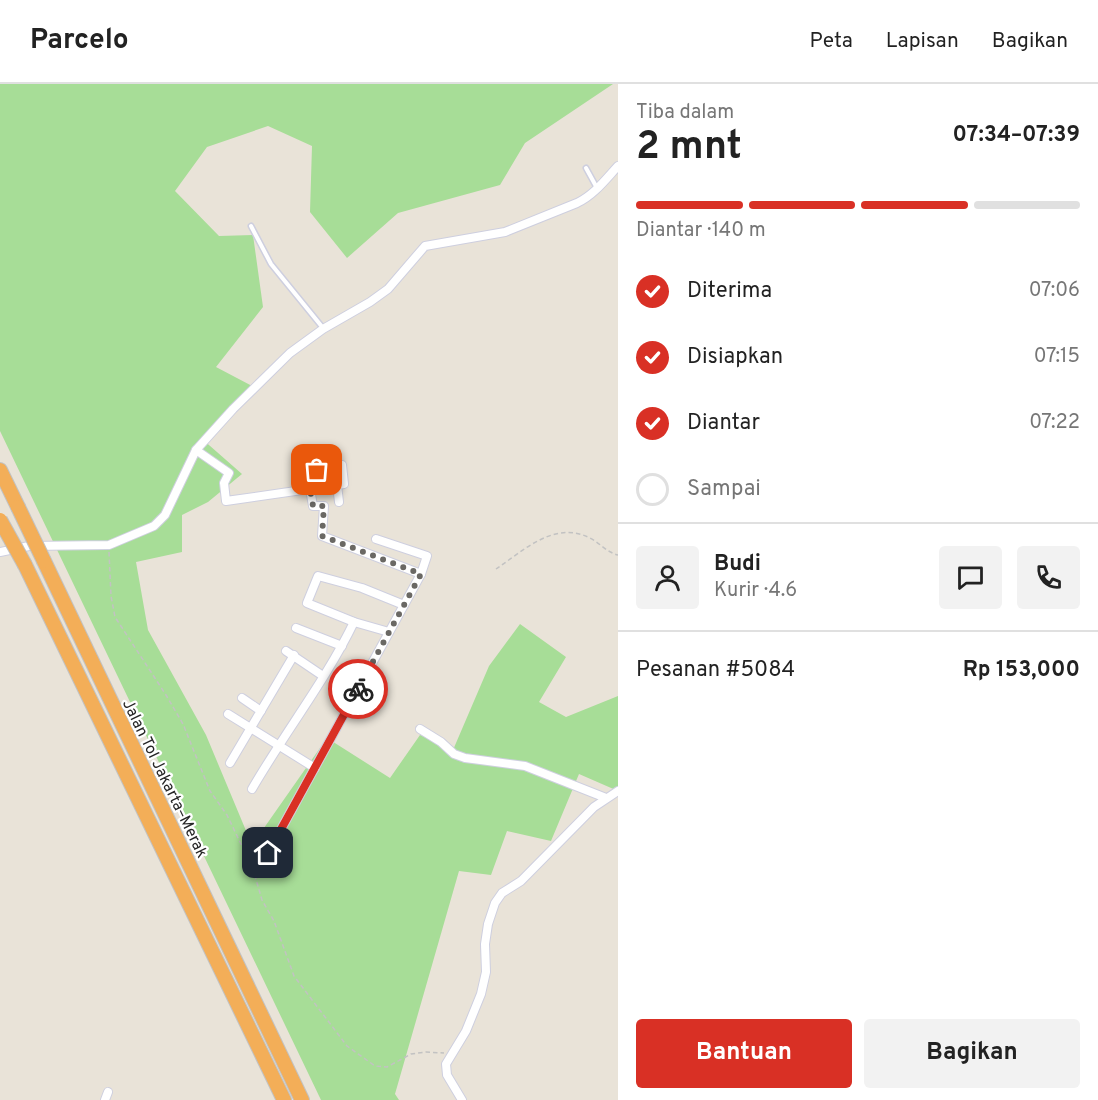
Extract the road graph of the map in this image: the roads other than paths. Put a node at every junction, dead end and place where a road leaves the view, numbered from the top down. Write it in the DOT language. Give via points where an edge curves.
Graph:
graph roads {
  1 [pos="618,165"];
  2 [pos="586,168"];
  3 [pos="597,188"];
  4 [pos="251,226"];
  5 [pos="323,328"];
  6 [pos="196,450"];
  7 [pos="342,465"];
  8 [pos="0,470"];
  9 [pos="317,470"];
  10 [pos="338,485"];
  11 [pos="320,487"];
  12 [pos="310,489"];
  13 [pos="339,502"];
  14 [pos="0,520"];
  15 [pos="376,539"];
  16 [pos="0,552"];
  17 [pos="421,574"];
  18 [pos="404,605"];
  19 [pos="354,622"];
  20 [pos="296,628"];
  21 [pos="389,632"];
  22 [pos="342,646"];
  23 [pos="286,651"];
  24 [pos="294,656"];
  25 [pos="323,676"];
  26 [pos="242,698"];
  27 [pos="261,711"];
  28 [pos="228,714"];
  29 [pos="251,728"];
  30 [pos="420,729"];
  31 [pos="278,745"];
  32 [pos="230,763"];
  33 [pos="315,768"];
  34 [pos="252,789"];
  35 [pos="618,790"];
  36 [pos="606,798"];
  37 [pos="268,853"];
  38 [pos="284,1100"];
  39 [pos="302,1100"];
  40 [pos="462,1100"];
  1 -- 3 [label="street"];
  2 -- 3 [label="lane"];
  3 -- 5 [label="street" via="584,200 505,232 425,246 388,289"];
  4 -- 5 [label="lane" via="272,264"];
  5 -- 6 [label="street" via="290,353"];
  6 -- 12 [label="street" via="229,473 224,483 226,501"];
  6 -- 16 [label="street" via="160,521 144,532 109,545 29,546"];
  7 -- 10 [label="street" via="344,484"];
  8 -- 39 [label="highway, Jalan Tol Jakarta–Merak, bridge"];
  9 -- 11 [label="street"];
  10 -- 11 [label="street"];
  10 -- 13 [label="street"];
  11 -- 12 [label="street"];
  12 -- 17 [label="street" via="313,506 324,506 322,536"];
  14 -- 38 [label="highway, Jalan Tol Jakarta–Merak, bridge"];
  15 -- 17 [label="street" via="428,556"];
  17 -- 18 [label="street"];
  18 -- 19 [label="street" via="318,576 306,603"];
  18 -- 21 [label="street"];
  19 -- 21 [label="street"];
  19 -- 22 [label="street"];
  20 -- 22 [label="street"];
  21 -- 33 [label="street"];
  22 -- 25 [label="street"];
  23 -- 24 [label="street"];
  24 -- 25 [label="street"];
  24 -- 27 [label="street"];
  25 -- 31 [label="street"];
  26 -- 27 [label="street"];
  27 -- 29 [label="street"];
  28 -- 29 [label="street"];
  29 -- 31 [label="street"];
  29 -- 32 [label="street"];
  30 -- 36 [label="street" via="465,758 525,766"];
  31 -- 33 [label="street"];
  31 -- 34 [label="street"];
  33 -- 37 [label="street"];
  35 -- 36 [label="street"];
  36 -- 40 [label="street" via="521,881 498,898 488,924 481,994 466,1031 446,1064"];
}
